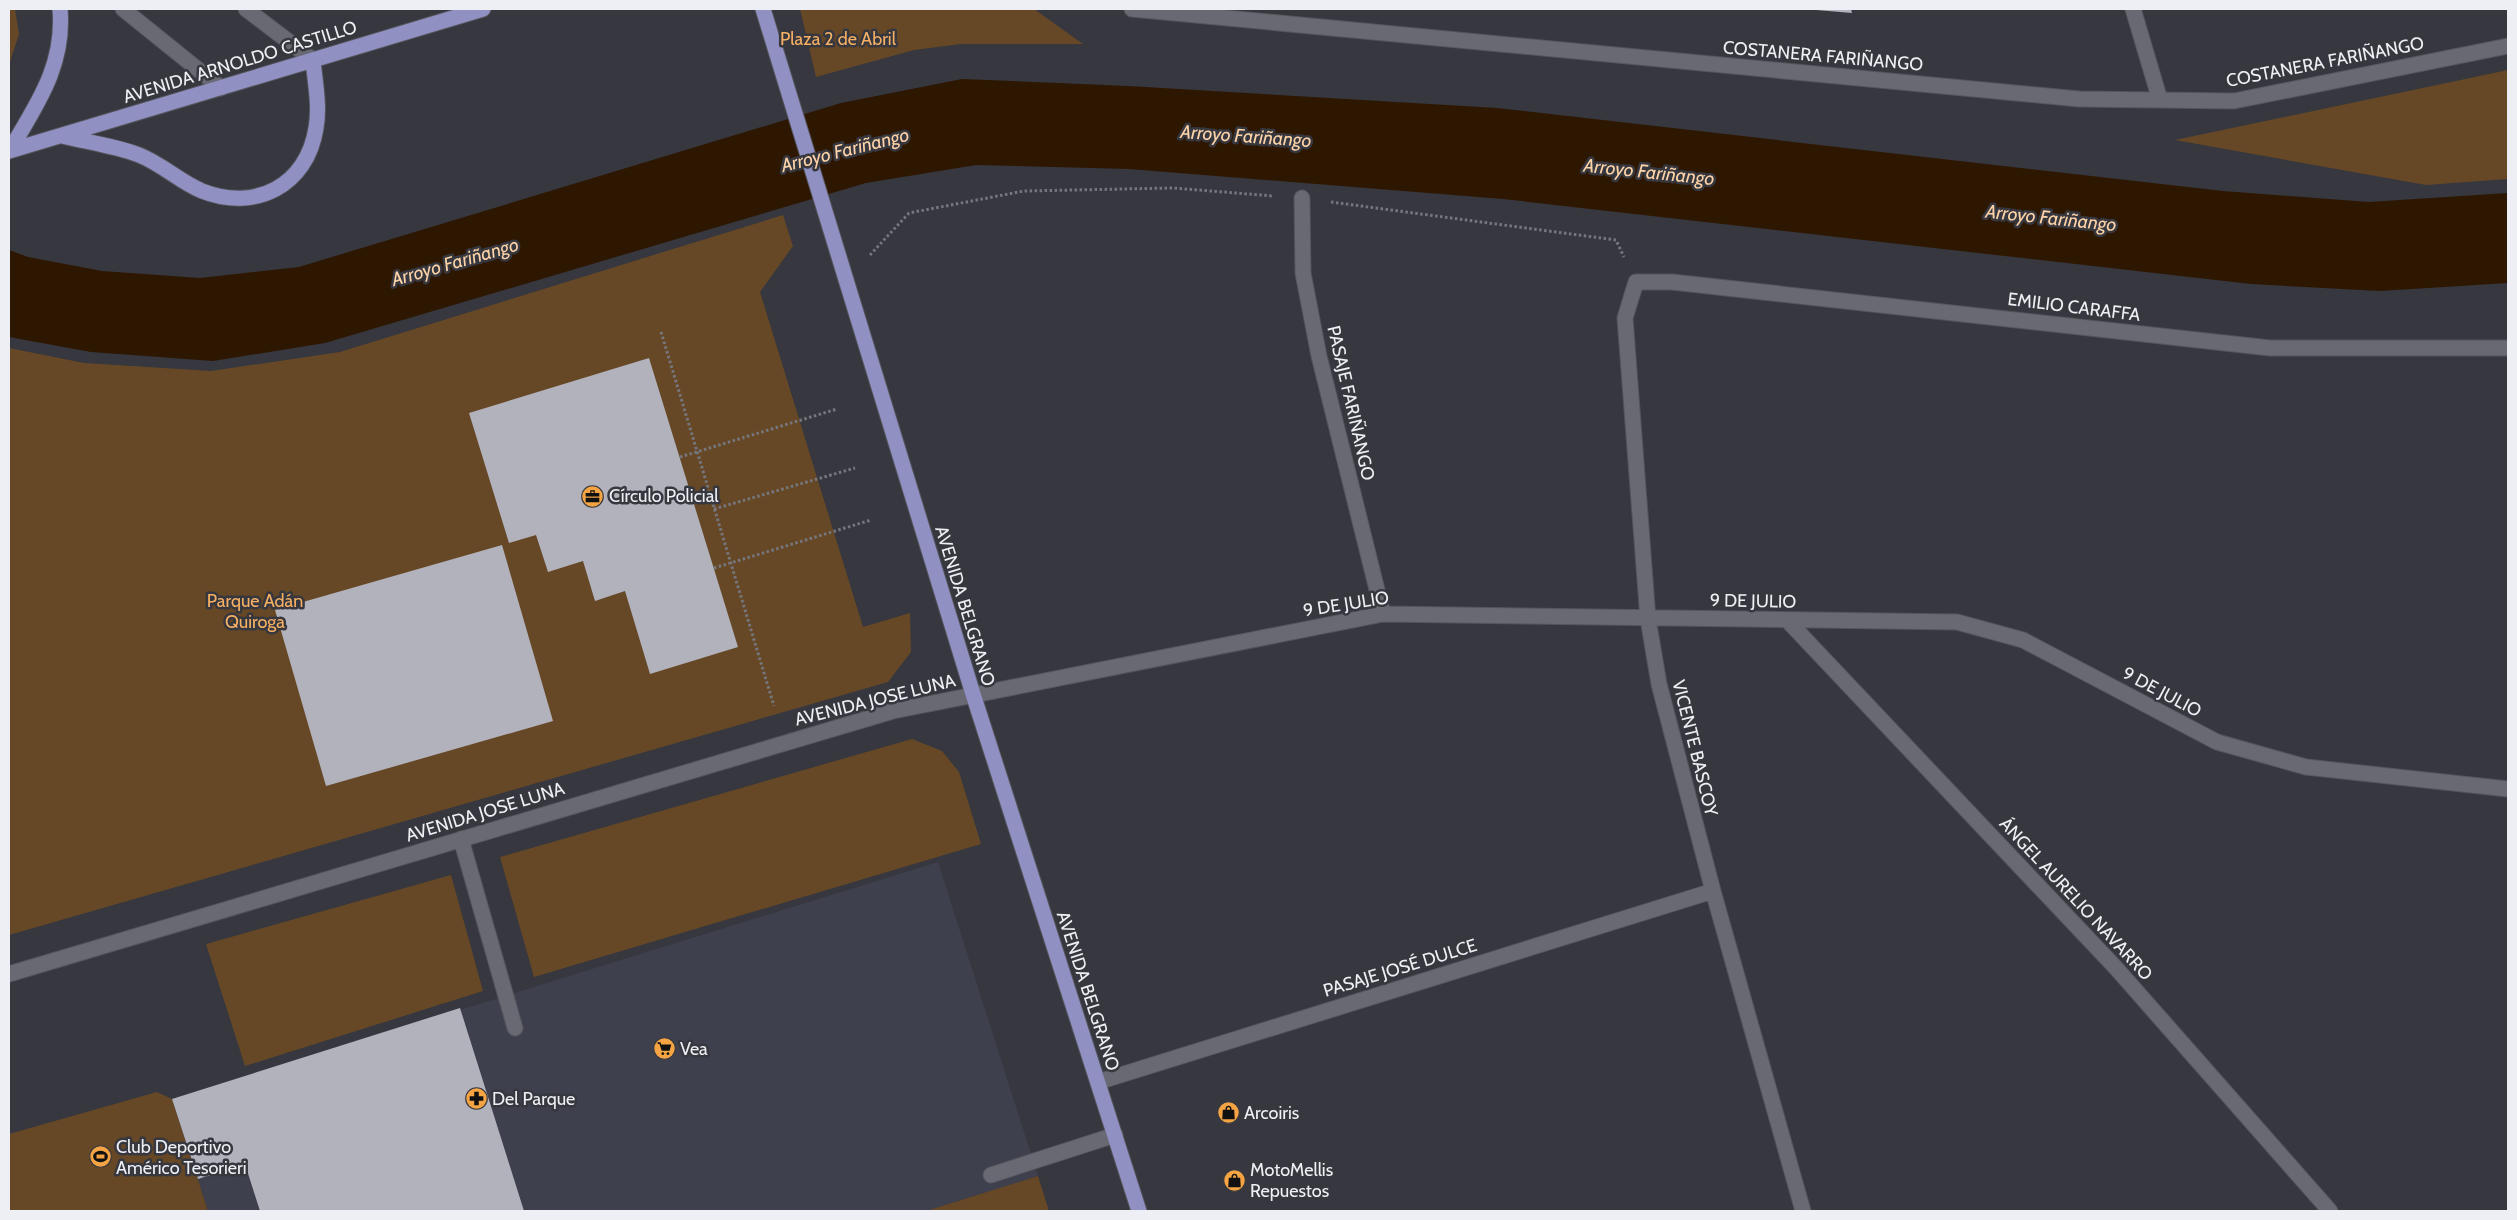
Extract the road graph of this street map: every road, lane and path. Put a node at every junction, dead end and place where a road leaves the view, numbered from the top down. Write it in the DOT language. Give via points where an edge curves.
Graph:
graph roads {
  1 [pos="60,9"];
  2 [pos="123,9"];
  3 [pos="246,9"];
  4 [pos="483,9"];
  5 [pos="763,9"];
  6 [pos="1132,9"];
  7 [pos="2133,9"];
  8 [pos="2508,46"];
  9 [pos="313,60"];
  10 [pos="221,88"];
  11 [pos="2160,100"];
  12 [pos="59,135"];
  13 [pos="10,151"];
  14 [pos="1302,198"];
  15 [pos="846,281"];
  16 [pos="1636,282"];
  17 [pos="661,332"];
  18 [pos="2508,348"];
  19 [pos="836,409"];
  20 [pos="697,452"];
  21 [pos="680,458"];
  22 [pos="855,468"];
  23 [pos="714,508"];
  24 [pos="871,520"];
  25 [pos="731,563"];
  26 [pos="714,568"];
  27 [pos="1383,614"];
  28 [pos="1648,619"];
  29 [pos="1787,620"];
  30 [pos="973,694"];
  31 [pos="774,706"];
  32 [pos="2508,789"];
  33 [pos="461,839"];
  34 [pos="1713,890"];
  35 [pos="9,974"];
  36 [pos="515,1028"];
  37 [pos="1098,1082"];
  38 [pos="1115,1135"];
  39 [pos="991,1175"];
  40 [pos="1139,1211"];
  41 [pos="1803,1211"];
  42 [pos="2330,1211"];
  1 -- 13 [label="main road" via="62,21 49,83"];
  2 -- 10 [label="street"];
  3 -- 9 [label="street"];
  4 -- 9 [label="main road, AVENIDA ARNOLDO CASTILLO"];
  5 -- 15 [label="main road, AVENIDA BELGRANO"];
  6 -- 11 [label="street, COSTANERA FARIÑANGO" via="2079,99"];
  7 -- 11 [label="street"];
  8 -- 11 [label="street, COSTANERA FARIÑANGO" via="2234,101"];
  9 -- 10 [label="main road, AVENIDA ARNOLDO CASTILLO"];
  9 -- 12 [label="main road" via="316,129 307,157 292,180 261,196 231,199 201,190 139,155"];
  10 -- 12 [label="main road, AVENIDA ARNOLDO CASTILLO"];
  12 -- 13 [label="main road, AVENIDA ARNOLDO CASTILLO"];
  14 -- 15 [label="path" via="1174,188 1024,191 909,213"];
  14 -- 16 [label="path" via="1616,240"];
  14 -- 27 [label="street, PASAJE FARIÑANGO" via="1305,282 1319,356"];
  15 -- 30 [label="main road, AVENIDA BELGRANO"];
  16 -- 18 [label="street, EMILIO CARAFFA" via="1692,284 2270,348"];
  16 -- 28 [label="street, VICENTE BASCOY" via="1625,318"];
  17 -- 20 [label="path"];
  19 -- 20 [label="path"];
  20 -- 21 [label="path"];
  20 -- 23 [label="path"];
  22 -- 23 [label="path"];
  23 -- 25 [label="path"];
  24 -- 25 [label="path"];
  25 -- 26 [label="path"];
  25 -- 31 [label="path"];
  27 -- 28 [label="street, 9 DE JULIO"];
  27 -- 30 [label="street, 9 DE JULIO"];
  28 -- 29 [label="street, 9 DE JULIO"];
  28 -- 34 [label="street, VICENTE BASCOY" via="1659,684"];
  29 -- 32 [label="street, 9 DE JULIO" via="1957,622 2023,640 2217,742 2306,767"];
  29 -- 42 [label="street, ÁNGEL AURELIO NAVARRO" via="2116,968"];
  30 -- 33 [label="street, AVENIDA JOSE LUNA" via="893,711"];
  30 -- 37 [label="main road, AVENIDA BELGRANO"];
  33 -- 35 [label="street, AVENIDA JOSE LUNA"];
  33 -- 36 [label="street"];
  34 -- 37 [label="street, PASAJE JOSÉ DULCE"];
  34 -- 41 [label="street, VICENTE BASCOY"];
  37 -- 38 [label="main road, AVENIDA BELGRANO"];
  38 -- 39 [label="street"];
  38 -- 40 [label="main road, AVENIDA BELGRANO"];
}
